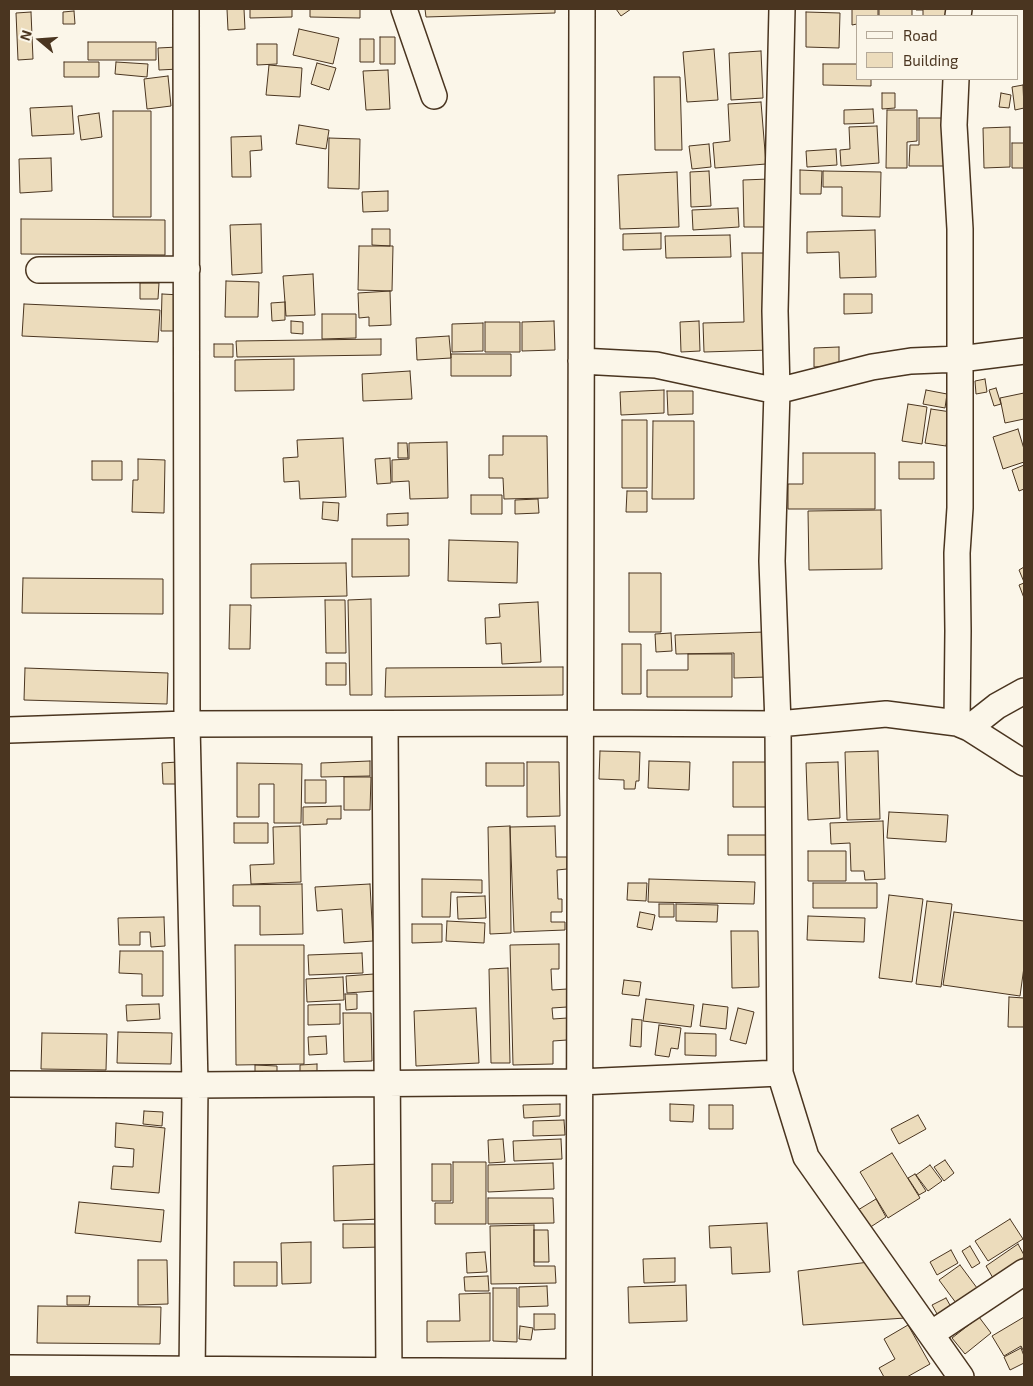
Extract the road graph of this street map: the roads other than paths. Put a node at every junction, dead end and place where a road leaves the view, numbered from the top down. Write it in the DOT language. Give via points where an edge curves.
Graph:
graph roads {
  1 [pos="186,9"];
  2 [pos="404,9"];
  3 [pos="582,9"];
  4 [pos="782,9"];
  5 [pos="956,80"];
  6 [pos="434,96"];
  7 [pos="186,269"];
  8 [pos="39,270"];
  9 [pos="1024,352"];
  10 [pos="960,359"];
  11 [pos="581,361"];
  12 [pos="777,391"];
  13 [pos="1024,691"];
  14 [pos="580,723"];
  15 [pos="187,724"];
  16 [pos="385,724"];
  17 [pos="778,724"];
  18 [pos="963,726"];
  19 [pos="9,730"];
  20 [pos="1024,763"];
  21 [pos="780,1073"];
  22 [pos="580,1082"];
  23 [pos="387,1083"];
  24 [pos="9,1084"];
  25 [pos="195,1085"];
  26 [pos="1024,1272"];
  27 [pos="931,1334"];
  28 [pos="9,1368"];
  29 [pos="192,1373"];
  30 [pos="389,1374"];
  31 [pos="579,1375"];
  32 [pos="962,1377"];
  1 -- 7 [label="street"];
  2 -- 6 [label="street"];
  3 -- 11 [label="street"];
  4 -- 12 [label="street" via="775,311"];
  5 -- 10 [label="street" via="954,126 960,229"];
  7 -- 8 [label="street"];
  7 -- 15 [label="street"];
  9 -- 10 [label="street"];
  10 -- 12 [label="street" via="872,367"];
  10 -- 18 [label="street" via="957,553"];
  11 -- 12 [label="street" via="656,365"];
  11 -- 14 [label="street"];
  12 -- 17 [label="street" via="772,561"];
  13 -- 18 [label="street"];
  14 -- 16 [label="street"];
  14 -- 17 [label="street"];
  14 -- 22 [label="street"];
  15 -- 16 [label="street"];
  15 -- 19 [label="street"];
  15 -- 25 [label="street"];
  16 -- 23 [label="street"];
  17 -- 18 [label="street" via="886,714"];
  17 -- 21 [label="street"];
  18 -- 20 [label="street"];
  21 -- 22 [label="street"];
  21 -- 27 [label="street" via="806,1157"];
  22 -- 23 [label="street"];
  22 -- 31 [label="street"];
  23 -- 25 [label="street"];
  23 -- 30 [label="street"];
  24 -- 25 [label="street"];
  25 -- 29 [label="street"];
  26 -- 27 [label="street"];
  27 -- 32 [label="street"];
  28 -- 29 [label="street"];
  29 -- 30 [label="street"];
  30 -- 31 [label="street"];
}
